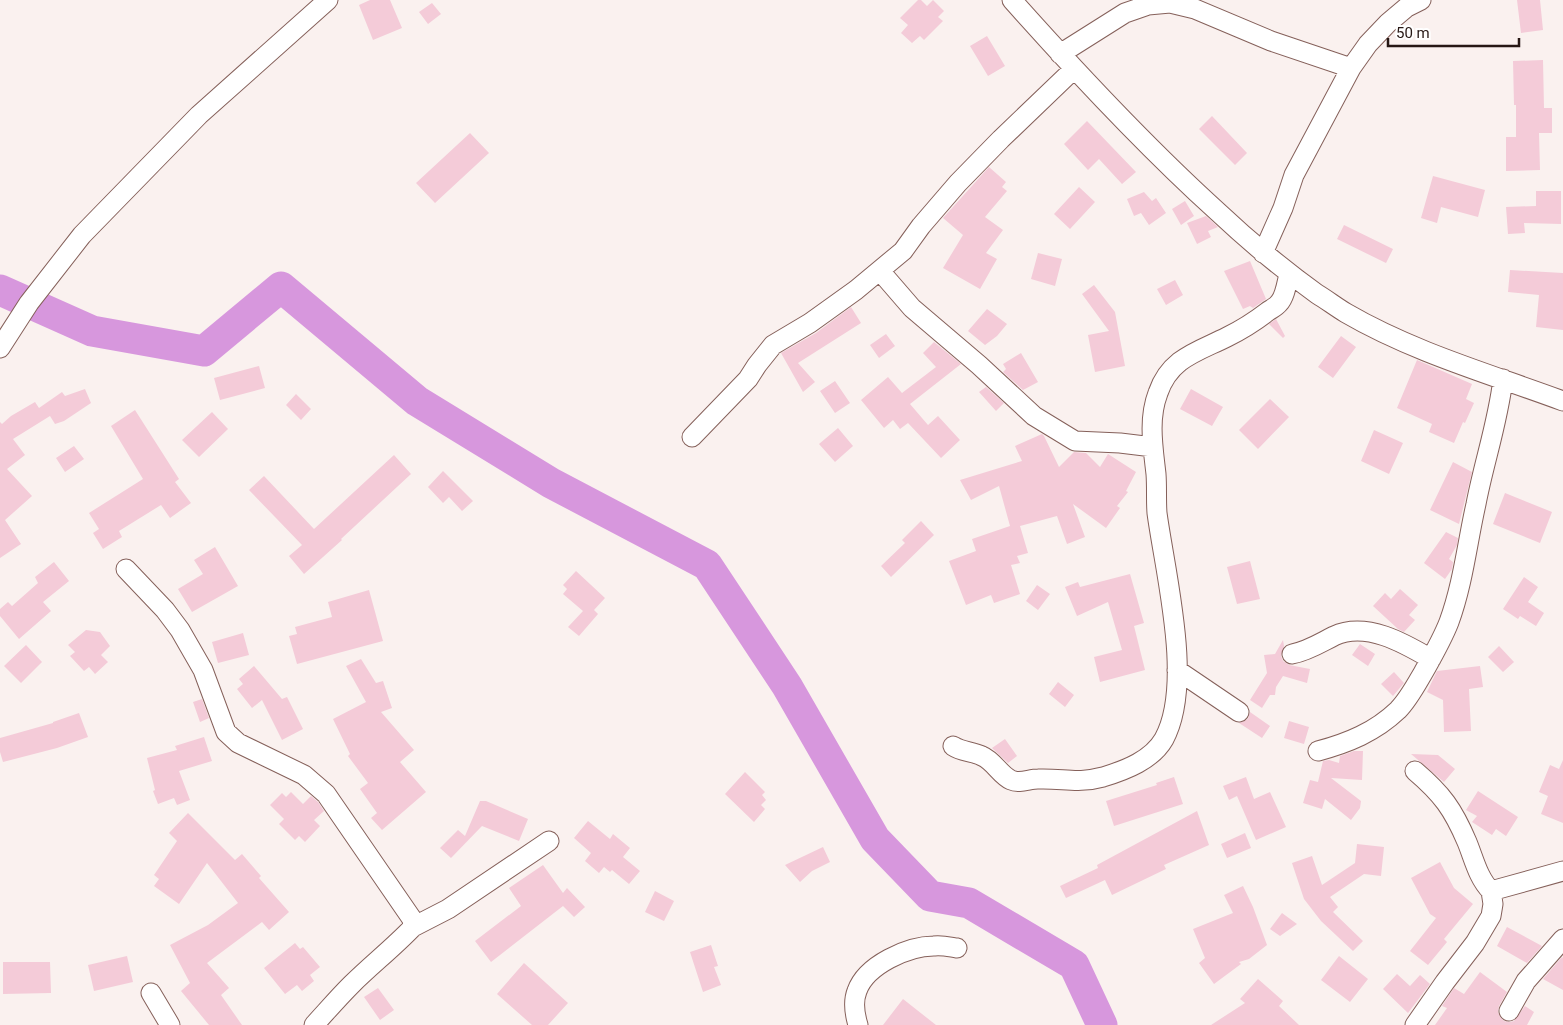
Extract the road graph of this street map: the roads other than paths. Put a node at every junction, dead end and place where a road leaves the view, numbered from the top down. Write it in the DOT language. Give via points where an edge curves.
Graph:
graph roads {
  1 [pos="328,0"];
  2 [pos="1012,0"];
  3 [pos="1421,0"];
  4 [pos="1060,54"];
  5 [pos="1351,68"];
  6 [pos="1074,69"];
  7 [pos="1263,253"];
  8 [pos="880,271"];
  9 [pos="1289,274"];
  10 [pos="0,348"];
  11 [pos="1503,379"];
  12 [pos="1563,401"];
  13 [pos="692,437"];
  14 [pos="1153,447"];
  15 [pos="126,569"];
  16 [pos="1292,654"];
  17 [pos="1431,659"];
  18 [pos="1177,670"];
  19 [pos="1239,712"];
  20 [pos="953,746"];
  21 [pos="1318,751"];
  22 [pos="1415,771"];
  23 [pos="549,841"];
  24 [pos="1563,871"];
  25 [pos="1491,891"];
  26 [pos="413,927"];
  27 [pos="1563,939"];
  28 [pos="957,948"];
  29 [pos="151,994"];
  30 [pos="1509,1011"];
  31 [pos="170,1025"];
  32 [pos="314,1025"];
  33 [pos="858,1025"];
  34 [pos="1415,1025"];
  1 -- 10 [label="street" via="199,115 88,228 29,303"];
  2 -- 4 [label="street"];
  3 -- 5 [label="street" via="1388,23"];
  4 -- 5 [label="street" via="1125,13 1148,5 1170,3"];
  4 -- 6 [label="street"];
  5 -- 7 [label="street" via="1294,175"];
  6 -- 7 [label="street" via="1180,177"];
  6 -- 8 [label="street" via="964,177 903,251"];
  7 -- 9 [label="street"];
  8 -- 13 [label="street" via="810,323 773,345 748,379"];
  8 -- 14 [label="street" via="912,308 1034,416 1075,441"];
  9 -- 11 [label="street" via="1345,312 1389,335"];
  9 -- 14 [label="street" via="1281,302 1227,337 1189,354 1168,371 1152,417"];
  11 -- 12 [label="street"];
  11 -- 17 [label="street" via="1498,415 1459,586 1448,624"];
  14 -- 18 [label="street" via="1157,511 1170,593"];
  15 -- 26 [label="street" via="180,630 203,670 226,732 238,743 304,775 326,794 412,918"];
  16 -- 17 [label="street" via="1311,649 1349,630 1360,630 1404,644"];
  17 -- 21 [label="street" via="1415,688 1392,715 1354,740"];
  18 -- 19 [label="street"];
  18 -- 20 [label="street" via="1176,699 1164,740 1132,767 1112,774 1075,782 1047,779 1014,782 984,757"];
  22 -- 25 [label="street" via="1448,805 1483,883"];
  23 -- 26 [label="street" via="448,909"];
  24 -- 25 [label="street"];
  25 -- 34 [label="street" via="1491,916 1476,943"];
  26 -- 32 [label="street"];
  27 -- 30 [label="street" via="1526,981"];
  28 -- 33 [label="street" via="916,948 880,965 866,976 857,991 855,1013"];
  29 -- 31 [label="street"];
}
